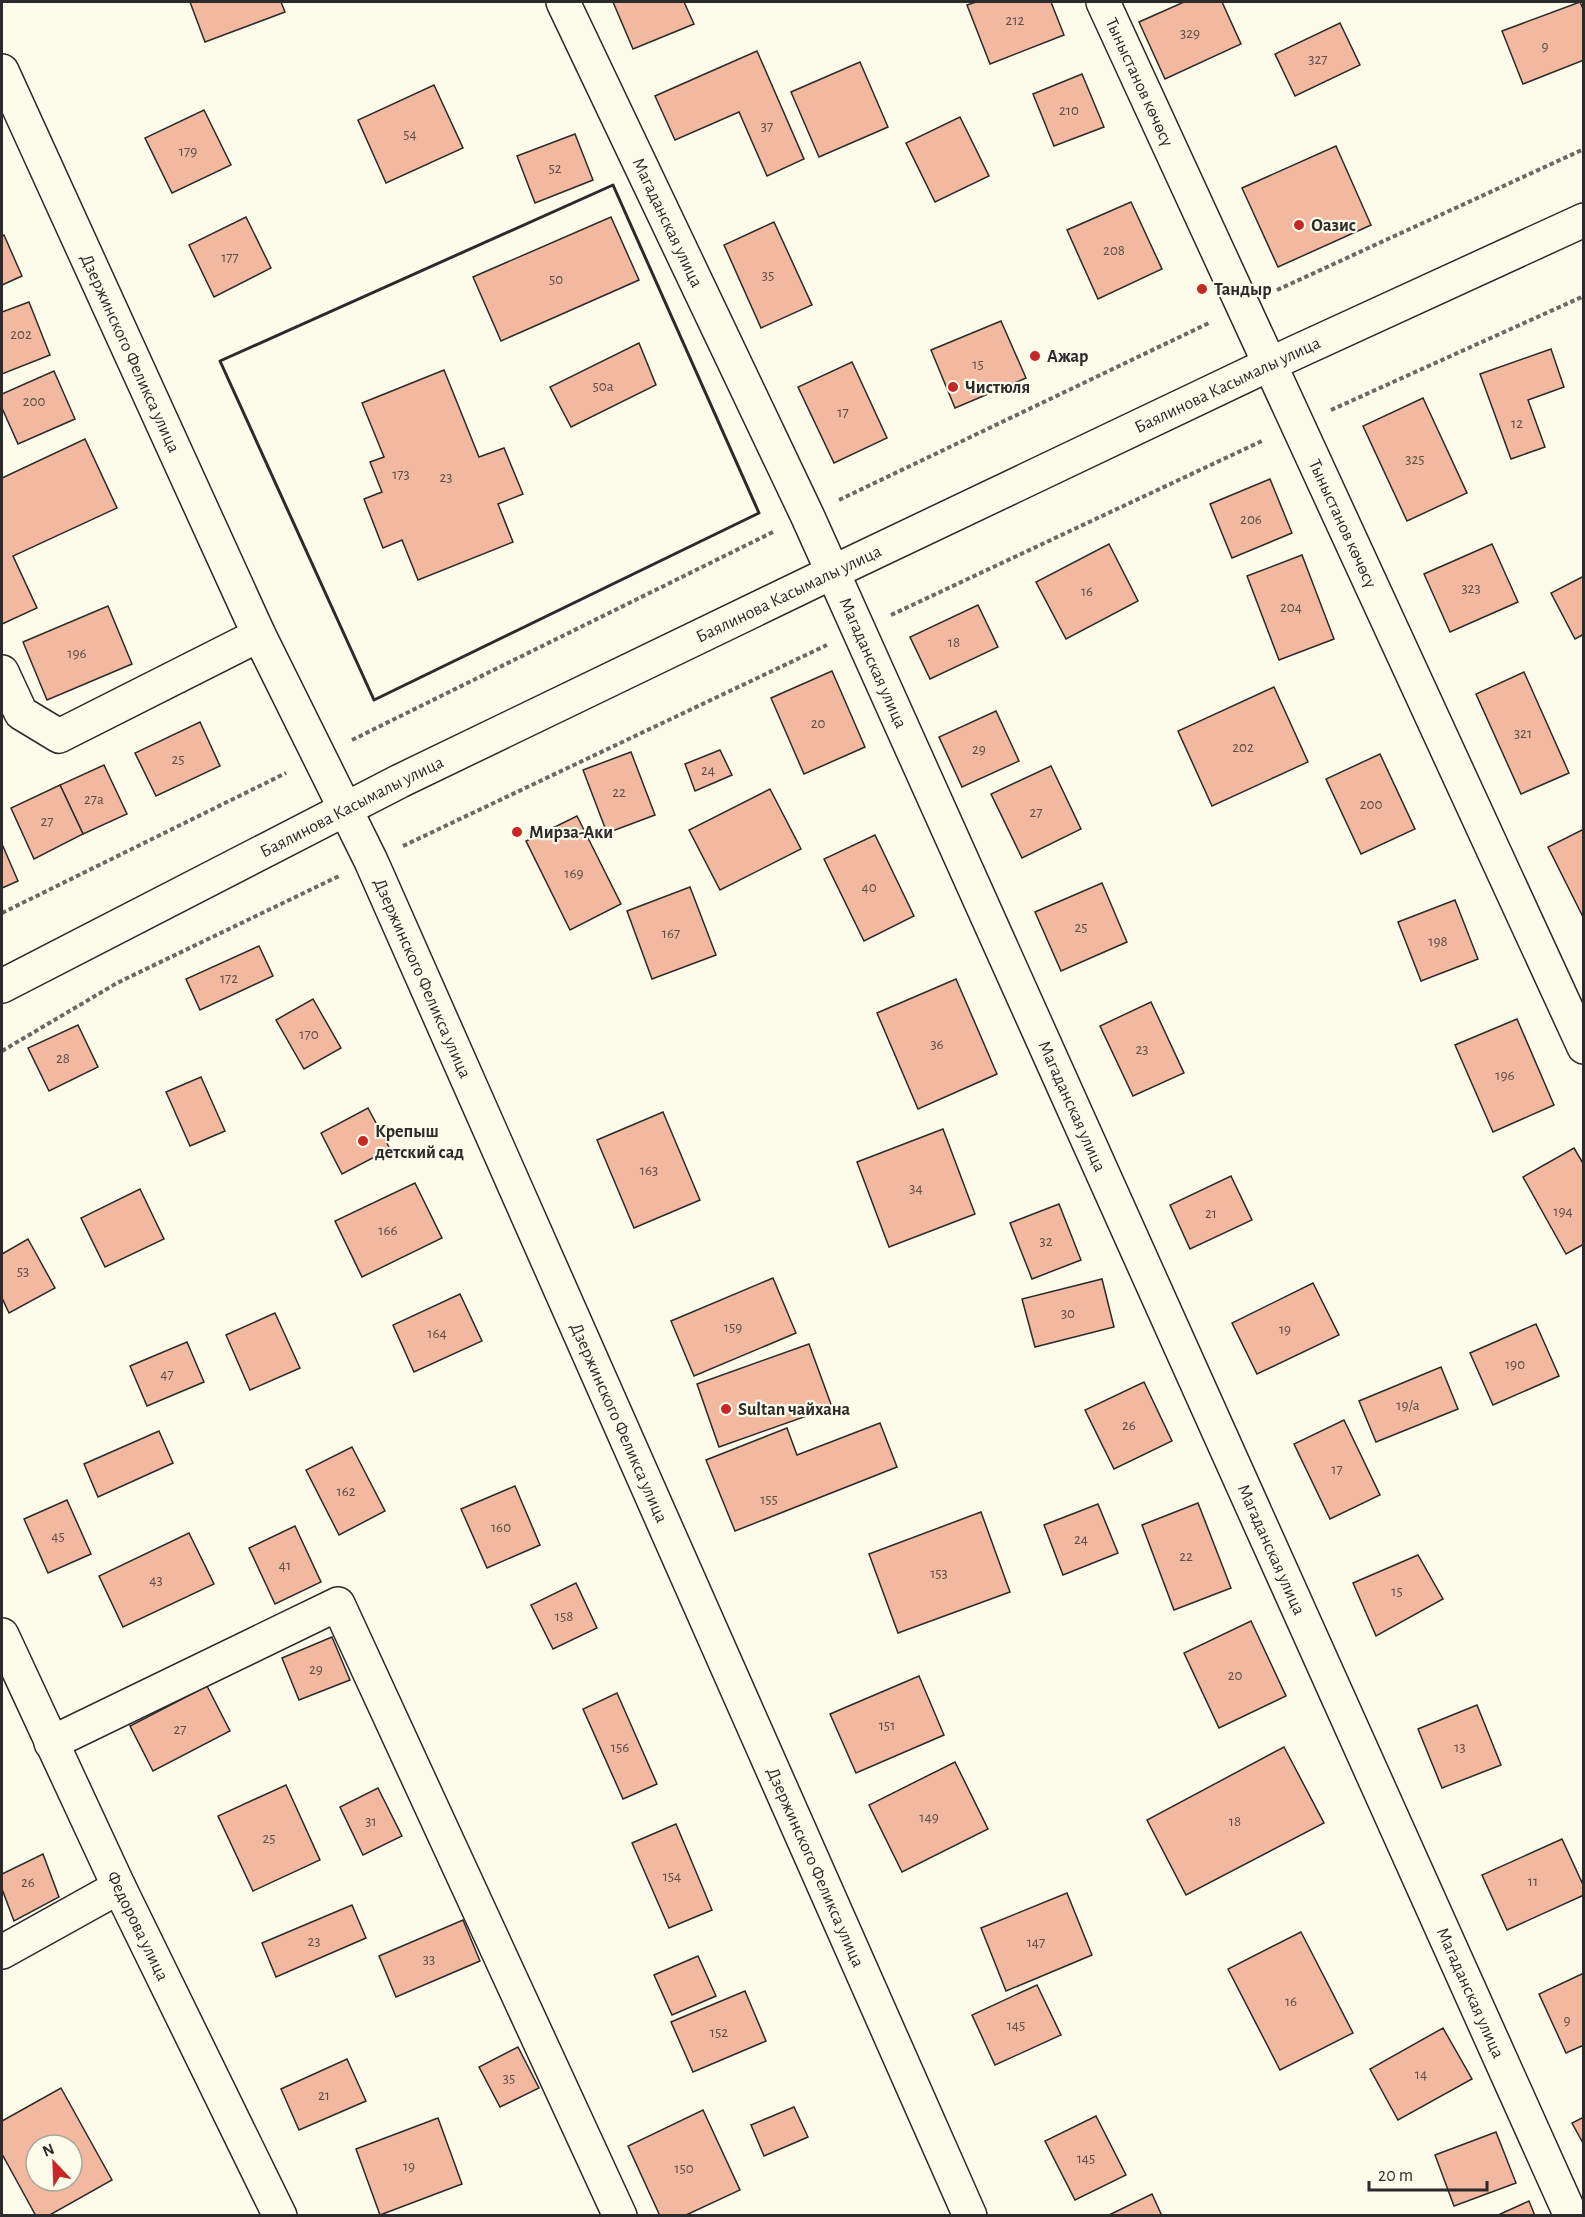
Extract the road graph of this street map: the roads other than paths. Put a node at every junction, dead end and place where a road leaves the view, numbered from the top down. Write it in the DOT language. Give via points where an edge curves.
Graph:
graph roads {
  1 [pos="563,2"];
  2 [pos="1103,2"];
  3 [pos="2,71"];
  4 [pos="1584,220"];
  5 [pos="1270,364"];
  6 [pos="833,572"];
  7 [pos="259,635"];
  8 [pos="2,672"];
  9 [pos="345,808"];
  10 [pos="2,986"];
  11 [pos="1584,1047"];
  12 [pos="2,1635"];
  13 [pos="51,1743"];
  14 [pos="119,1887"];
  15 [pos="2,1952"];
  16 [pos="280,2216"];
  17 [pos="620,2216"];
  18 [pos="970,2216"];
  19 [pos="1571,2216"];
  1 -- 6 [label="street, Магаданская улица"];
  2 -- 5 [label="street, Тыныстанов көчөсү"];
  3 -- 7 [label="street, Дзержинского Феликса улица"];
  4 -- 5 [label="street, Баялинова Касымалы улица"];
  5 -- 6 [label="street, Баялинова Касымалы улица"];
  5 -- 11 [label="street, Тыныстанов көчөсү"];
  6 -- 9 [label="street, Баялинова Касымалы улица"];
  6 -- 19 [label="street, Магаданская улица"];
  7 -- 8 [label="street" via="59,736 21,713"];
  7 -- 9 [label="street, Дзержинского Феликса улица"];
  9 -- 10 [label="street, Баялинова Касымалы улица"];
  9 -- 18 [label="street, Дзержинского Феликса улица"];
  12 -- 13 [label="street, Федорова улица"];
  13 -- 14 [label="street, Федорова улица"];
  13 -- 17 [label="street" via="338,1604"];
  14 -- 15 [label="street"];
  14 -- 16 [label="street, Федорова улица"];
}
